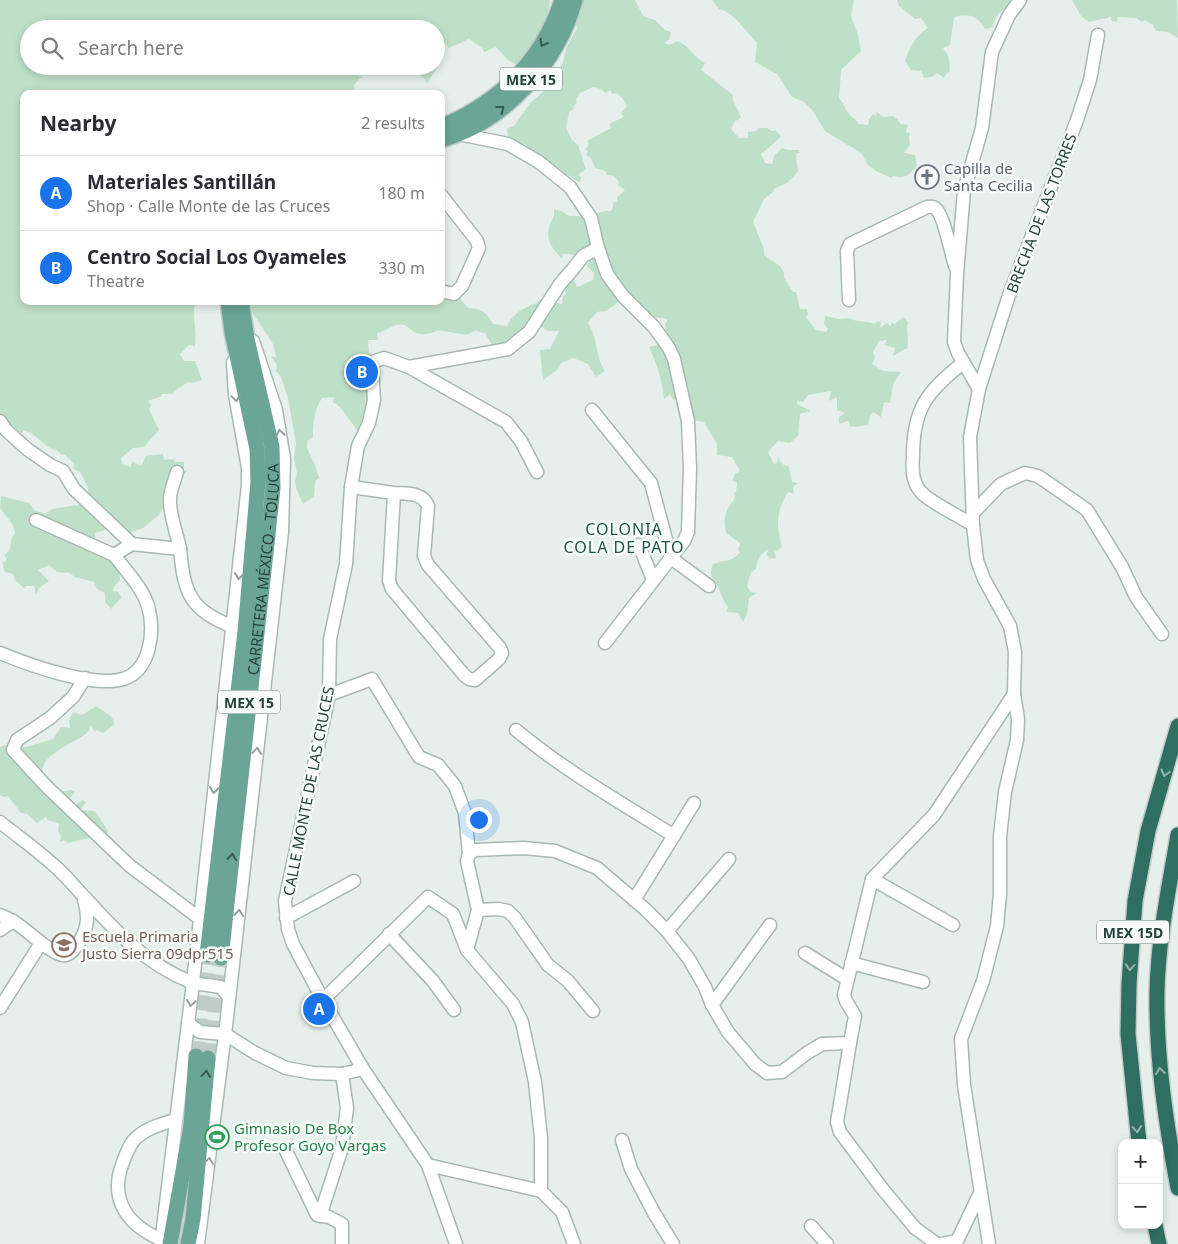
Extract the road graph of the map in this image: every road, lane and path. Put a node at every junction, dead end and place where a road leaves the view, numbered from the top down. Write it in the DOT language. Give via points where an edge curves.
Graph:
graph roads {
  1 [pos="562,0"];
  2 [pos="575,0"];
  3 [pos="1020,0"];
  4 [pos="1098,35"];
  5 [pos="445,125"];
  6 [pos="459,134"];
  7 [pos="445,139"];
  8 [pos="445,200"];
  9 [pos="598,248"];
  10 [pos="957,274"];
  11 [pos="445,292"];
  12 [pos="849,300"];
  13 [pos="229,305"];
  14 [pos="242,306"];
  15 [pos="232,332"];
  16 [pos="963,363"];
  17 [pos="409,367"];
  18 [pos="980,389"];
  19 [pos="592,410"];
  20 [pos="0,421"];
  21 [pos="177,472"];
  22 [pos="538,472"];
  23 [pos="351,487"];
  24 [pos="394,492"];
  25 [pos="973,519"];
  26 [pos="36,520"];
  27 [pos="132,544"];
  28 [pos="639,545"];
  29 [pos="180,549"];
  30 [pos="114,555"];
  31 [pos="671,558"];
  32 [pos="653,580"];
  33 [pos="709,586"];
  34 [pos="234,628"];
  35 [pos="1162,634"];
  36 [pos="605,643"];
  37 [pos="0,653"];
  38 [pos="85,678"];
  39 [pos="1014,694"];
  40 [pos="330,695"];
  41 [pos="1178,726"];
  42 [pos="516,730"];
  43 [pos="694,803"];
  44 [pos="0,822"];
  45 [pos="1178,835"];
  46 [pos="674,836"];
  47 [pos="469,854"];
  48 [pos="729,858"];
  49 [pos="872,879"];
  50 [pos="354,881"];
  51 [pos="83,898"];
  52 [pos="634,900"];
  53 [pos="478,910"];
  54 [pos="0,915"];
  55 [pos="199,918"];
  56 [pos="286,918"];
  57 [pos="13,921"];
  58 [pos="770,925"];
  59 [pos="954,926"];
  60 [pos="0,930"];
  61 [pos="667,930"];
  62 [pos="389,934"];
  63 [pos="41,943"];
  64 [pos="467,950"];
  65 [pos="805,953"];
  66 [pos="851,963"];
  67 [pos="847,979"];
  68 [pos="923,982"];
  69 [pos="193,983"];
  70 [pos="229,997"];
  71 [pos="323,1000"];
  72 [pos="712,1006"];
  73 [pos="0,1008"];
  74 [pos="454,1010"];
  75 [pos="593,1011"];
  76 [pos="188,1022"];
  77 [pos="225,1034"];
  78 [pos="850,1043"];
  79 [pos="363,1069"];
  80 [pos="342,1074"];
  81 [pos="175,1120"];
  82 [pos="1139,1139"];
  83 [pos="622,1140"];
  84 [pos="286,1152"];
  85 [pos="428,1165"];
  86 [pos="1178,1188"];
  87 [pos="541,1191"];
  88 [pos="980,1192"];
  89 [pos="320,1216"];
  90 [pos="811,1226"];
  91 [pos="1156,1229"];
  92 [pos="164,1243"];
  93 [pos="188,1244"];
  94 [pos="198,1244"];
  95 [pos="342,1244"];
  96 [pos="456,1244"];
  97 [pos="574,1244"];
  98 [pos="673,1244"];
  99 [pos="826,1244"];
  100 [pos="938,1244"];
  101 [pos="942,1244"];
  102 [pos="990,1244"];
  103 [pos="1159,1244"];
  1 -- 5 [label="main road, MEX 15, one-way" via="546,38 514,80 475,110"];
  6 -- 2 [label="main road, MEX 15, one-way" via="502,108 535,75 562,36"];
  3 -- 10 [label="street" via="1009,15 992,52 982,128 964,191"];
  4 -- 18 [label="street, BRECHA DE LAS TORRES" via="1090,80 1077,120 1010,295"];
  6 -- 7 [label="main road, MEX 15"];
  6 -- 9 [label="street" via="508,144 539,162 570,187 591,218"];
  8 -- 11 [label="street" via="479,248 460,290 454,294"];
  9 -- 17 [label="street" via="583,256 560,284 529,332 508,349"];
  9 -- 31 [label="street" via="607,274 654,327 674,359 677,370 688,421 688,532"];
  10 -- 12 [label="street" via="941,218 936,208 927,207 850,244 847,251"];
  10 -- 16 [label="street" via="954,342"];
  13 -- 15 [label="main road, CARRETERA MÉXICO - TOLUCA / MEX 15"];
  15 -- 14 [label="main road, CARRETERA MÉXICO - TOLUCA / MEX 15, one-way" via="257,450 258,482 214,956 273,488 272,447"];
  70 -- 14 [label="street, one-way" via="282,532 284,477 276,410"];
  15 -- 34 [label="street, one-way" via="235,395 248,468"];
  16 -- 18 [label="street"];
  16 -- 25 [label="street" via="942,379 925,400 914,431 913,471 921,493"];
  17 -- 22 [label="street" via="506,422"];
  17 -- 23 [label="street, CALLE MONTE DE LAS CRUCES" via="384,358 375,361 372,368 374,400 369,423 358,446"];
  18 -- 25 [label="street, BRECHA DE LAS TORRES" via="970,437"];
  19 -- 31 [label="street" via="651,483"];
  20 -- 27 [label="street" via="27,450 63,471 74,489"];
  21 -- 29 [label="street" via="170,498"];
  23 -- 24 [label="street"];
  23 -- 40 [label="street, CALLE MONTE DE LAS CRUCES" via="346,564 330,639"];
  24 -- 24 [label="street" via="426,500 424,556 428,565 500,648 499,659 475,680 464,675 388,582"];
  25 -- 35 [label="street" via="1001,484 1025,473 1038,476 1087,510 1122,567 1136,597"];
  25 -- 39 [label="street, BRECHA DE LAS TORRES" via="977,560 1010,626 1015,652"];
  26 -- 30 [label="street"];
  27 -- 29 [label="street"];
  27 -- 30 [label="street"];
  28 -- 32 [label="street"];
  29 -- 34 [label="street" via="182,574 191,598 212,618"];
  30 -- 38 [label="street" via="148,606 151,629 148,653 141,666 122,680"];
  31 -- 32 [label="street"];
  31 -- 33 [label="street"];
  32 -- 36 [label="street"];
  34 -- 55 [label="street, one-way"];
  37 -- 38 [label="street" via="32,666"];
  38 -- 55 [label="street" via="74,697 17,740 13,750 130,866"];
  39 -- 49 [label="street" via="934,815"];
  39 -- 88 [label="street, BRECHA DE LAS TORRES" via="1017,740 1005,792 1000,836 997,926 983,981 961,1039 964,1084"];
  40 -- 47 [label="street" via="372,679 419,757 438,765 455,786 465,813"];
  40 -- 56 [label="street, CALLE MONTE DE LAS CRUCES" via="287,886"];
  41 -- 82 [label="highway, MEX 15D, one-way" via="1148,831 1135,900 1128,1034"];
  42 -- 46 [label="street" via="565,768"];
  43 -- 46 [label="street"];
  44 -- 51 [label="street" via="67,878"];
  86 -- 45 [label="highway, MEX 15D, one-way" via="1159,1057 1158,991 1165,907"];
  46 -- 52 [label="street"];
  47 -- 52 [label="street" via="474,850 524,848 555,851 596,868"];
  47 -- 53 [label="street" via="467,861"];
  48 -- 61 [label="street"];
  49 -- 59 [label="street"];
  49 -- 66 [label="street"];
  50 -- 56 [label="street"];
  51 -- 63 [label="street" via="88,924 72,952 63,955"];
  51 -- 69 [label="street" via="138,951"];
  52 -- 61 [label="street"];
  53 -- 64 [label="street"];
  53 -- 75 [label="street" via="498,909 516,918 548,965 568,981"];
  54 -- 57 [label="street"];
  55 -- 69 [label="street"];
  56 -- 71 [label="street, CALLE MONTE DE LAS CRUCES" via="293,944"];
  57 -- 60 [label="street"];
  57 -- 63 [label="street"];
  58 -- 72 [label="street"];
  61 -- 72 [label="street" via="689,959"];
  62 -- 64 [label="street" via="428,897 453,914"];
  62 -- 71 [label="street"];
  62 -- 74 [label="street"];
  63 -- 73 [label="street"];
  64 -- 87 [label="street" via="513,1004 522,1022 535,1082"];
  65 -- 67 [label="street"];
  66 -- 67 [label="street"];
  66 -- 68 [label="street"];
  67 -- 78 [label="street" via="844,995 855,1016"];
  69 -- 70 [label="street" via="221,987"];
  69 -- 76 [label="street, one-way"];
  70 -- 77 [label="street"];
  71 -- 79 [label="street, CALLE MONTE DE LAS CRUCES"];
  72 -- 78 [label="street" via="728,1032 767,1073 782,1072 822,1044"];
  76 -- 77 [label="street" via="200,1032"];
  76 -- 81 [label="street"];
  77 -- 80 [label="street" via="286,1068"];
  94 -- 77 [label="street, one-way"];
  78 -- 100 [label="street" via="837,1122 840,1132 915,1228"];
  79 -- 80 [label="street"];
  79 -- 85 [label="street, CALLE MONTE DE LAS CRUCES"];
  80 -- 89 [label="street" via="347,1108 342,1148"];
  81 -- 92 [label="street"];
  81 -- 92 [label="street" via="152,1128 133,1140 118,1176 117,1193 127,1217"];
  83 -- 98 [label="street" via="654,1214"];
  84 -- 89 [label="street" via="317,1216"];
  85 -- 87 [label="street"];
  85 -- 96 [label="street, CALLE MONTE DE LAS CRUCES"];
  87 -- 97 [label="street" via="562,1212"];
  88 -- 101 [label="street" via="957,1241"];
  88 -- 102 [label="street, BRECHA DE LAS TORRES"];
  89 -- 95 [label="street" via="342,1224"];
  90 -- 99 [label="street"];
  91 -- 103 [label="highway"];
  93 -- 92 [label="main road, one-way" via="193,1219 202,1057 191,1126"];
}
